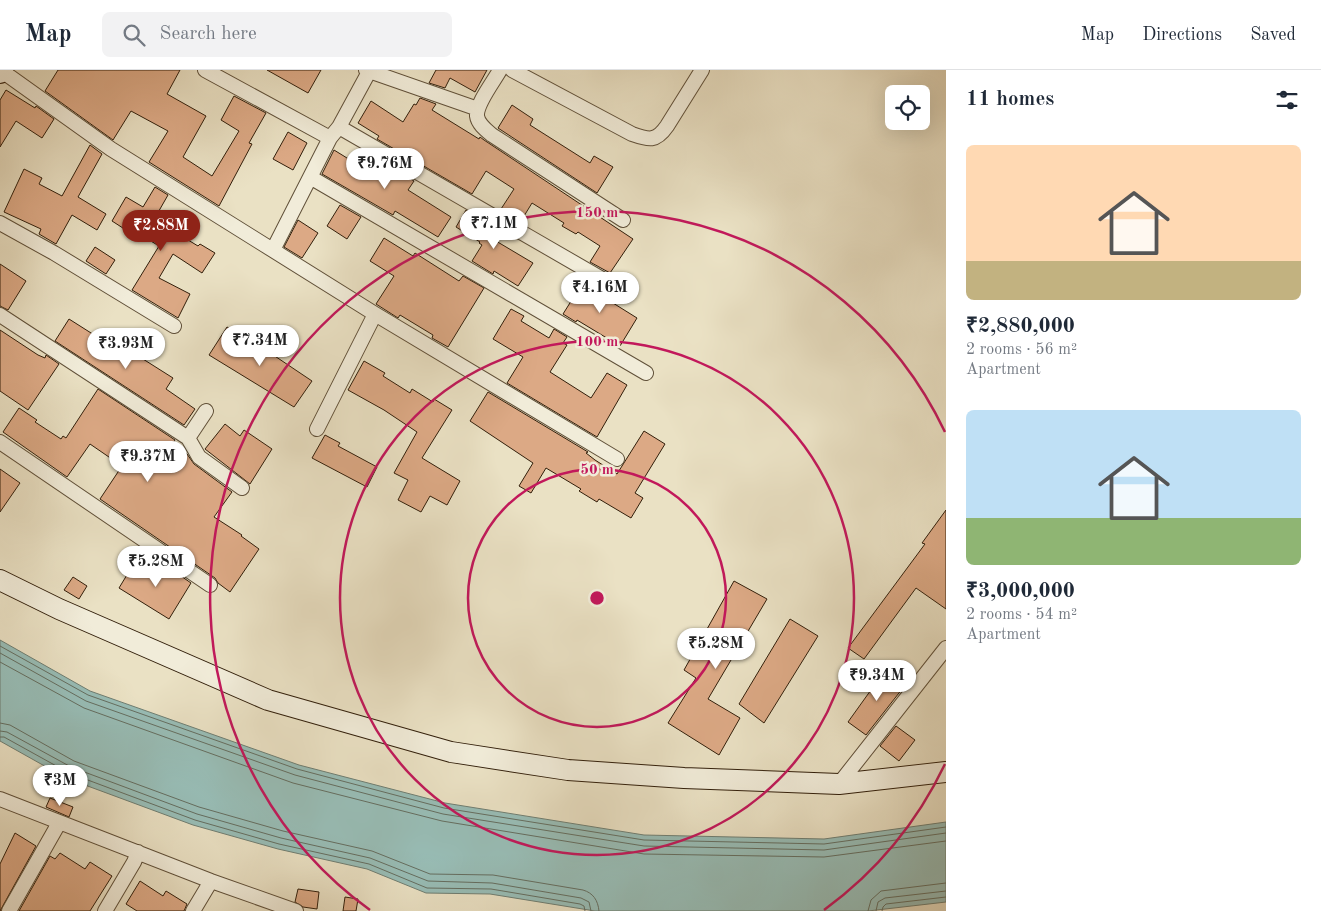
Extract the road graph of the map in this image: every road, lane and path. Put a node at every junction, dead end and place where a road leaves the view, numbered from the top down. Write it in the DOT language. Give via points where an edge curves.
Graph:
graph roads {
  1 [pos="206,70"];
  2 [pos="500,70"];
  3 [pos="512,70"];
  4 [pos="702,70"];
  5 [pos="1,71"];
  6 [pos="368,71"];
  7 [pos="478,109"];
  8 [pos="335,132"];
  9 [pos="310,177"];
  10 [pos="623,220"];
  11 [pos="0,223"];
  12 [pos="273,250"];
  13 [pos="609,283"];
  14 [pos="375,314"];
  15 [pos="0,315"];
  16 [pos="174,326"];
  17 [pos="646,373"];
  18 [pos="206,411"];
  19 [pos="317,429"];
  20 [pos="188,438"];
  21 [pos="0,442"];
  22 [pos="617,459"];
  23 [pos="242,488"];
  24 [pos="0,580"];
  25 [pos="210,585"];
  26 [pos="946,648"];
  27 [pos="946,772"];
  28 [pos="839,784"];
  29 [pos="0,799"];
  30 [pos="59,823"];
  31 [pos="138,852"];
  32 [pos="211,881"];
  33 [pos="286,910"];
  34 [pos="9,911"];
  35 [pos="105,911"];
  36 [pos="193,911"];
  1 -- 8 [label="street"];
  2 -- 7 [label="street"];
  3 -- 4 [label="street" via="632,134 653,139 664,130"];
  5 -- 12 [label="street" via="111,149"];
  6 -- 7 [label="street"];
  6 -- 8 [label="street"];
  7 -- 10 [label="street" via="477,118 492,135"];
  8 -- 9 [label="street"];
  8 -- 13 [label="street"];
  9 -- 12 [label="street"];
  9 -- 17 [label="street"];
  11 -- 16 [label="street"];
  12 -- 14 [label="street"];
  14 -- 19 [label="street"];
  14 -- 22 [label="street"];
  15 -- 20 [label="street"];
  18 -- 20 [label="street"];
  20 -- 23 [label="street" via="199,457"];
  21 -- 25 [label="street"];
  24 -- 28 [label="street" via="59,610 268,700 452,752 568,770"];
  26 -- 28 [label="street"];
  27 -- 28 [label="street"];
  29 -- 30 [label="street"];
  30 -- 31 [label="street"];
  30 -- 34 [label="street"];
  31 -- 32 [label="street"];
  31 -- 35 [label="street"];
  32 -- 33 [label="street"];
  32 -- 36 [label="street"];
}
